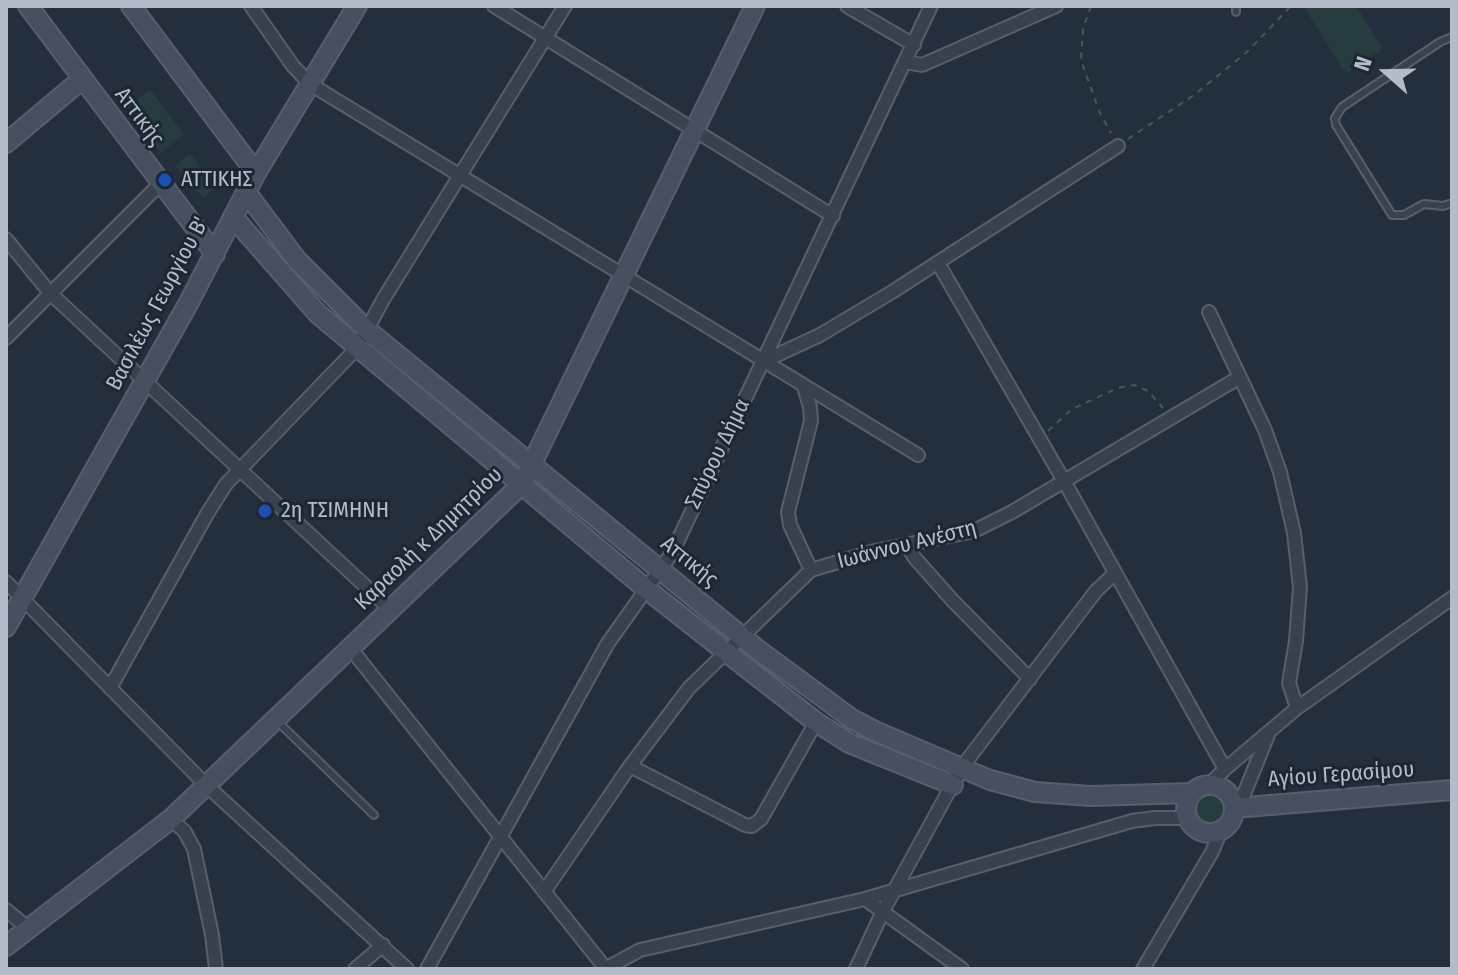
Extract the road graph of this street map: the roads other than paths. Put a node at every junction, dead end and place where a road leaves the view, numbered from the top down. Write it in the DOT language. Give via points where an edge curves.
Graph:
graph roads {
  1 [pos="28,6"];
  2 [pos="131,6"];
  3 [pos="251,6"];
  4 [pos="357,6"];
  5 [pos="494,6"];
  6 [pos="565,6"];
  7 [pos="755,6"];
  8 [pos="847,6"];
  9 [pos="931,6"];
  10 [pos="1056,6"];
  11 [pos="1452,37"];
  12 [pos="545,38"];
  13 [pos="914,45"];
  14 [pos="906,62"];
  15 [pos="81,80"];
  16 [pos="310,84"];
  17 [pos="694,128"];
  18 [pos="6,143"];
  19 [pos="1118,146"];
  20 [pos="256,173"];
  21 [pos="460,177"];
  22 [pos="160,184"];
  23 [pos="246,192"];
  24 [pos="1452,203"];
  25 [pos="833,216"];
  26 [pos="233,217"];
  27 [pos="6,239"];
  28 [pos="215,254"];
  29 [pos="938,263"];
  30 [pos="624,275"];
  31 [pos="50,293"];
  32 [pos="1209,312"];
  33 [pos="367,330"];
  34 [pos="6,338"];
  35 [pos="357,348"];
  36 [pos="764,361"];
  37 [pos="1240,377"];
  38 [pos="146,380"];
  39 [pos="804,387"];
  40 [pos="918,455"];
  41 [pos="530,465"];
  42 [pos="240,472"];
  43 [pos="1064,481"];
  44 [pos="522,484"];
  45 [pos="907,545"];
  46 [pos="661,569"];
  47 [pos="811,570"];
  48 [pos="1114,574"];
  49 [pos="6,582"];
  50 [pos="645,588"];
  51 [pos="1452,598"];
  52 [pos="23,599"];
  53 [pos="391,610"];
  54 [pos="6,627"];
  55 [pos="741,635"];
  56 [pos="351,649"];
  57 [pos="725,651"];
  58 [pos="1030,679"];
  59 [pos="110,688"];
  60 [pos="1297,708"];
  61 [pos="276,720"];
  62 [pos="816,722"];
  63 [pos="1270,732"];
  64 [pos="630,766"];
  65 [pos="962,767"];
  66 [pos="1225,769"];
  67 [pos="206,785"];
  68 [pos="953,785"];
  69 [pos="1201,789"];
  70 [pos="1452,790"];
  71 [pos="1234,807"];
  72 [pos="374,815"];
  73 [pos="1188,818"];
  74 [pos="171,819"];
  75 [pos="1221,830"];
  76 [pos="499,835"];
  77 [pos="894,891"];
  78 [pos="544,892"];
  79 [pos="865,899"];
  80 [pos="6,910"];
  81 [pos="883,911"];
  82 [pos="29,929"];
  83 [pos="383,945"];
  84 [pos="6,946"];
  85 [pos="216,969"];
  86 [pos="355,969"];
  87 [pos="407,969"];
  88 [pos="427,969"];
  89 [pos="605,969"];
  90 [pos="856,969"];
  91 [pos="962,969"];
  92 [pos="1143,969"];
  1 -- 15 [label="street, Αττικής"];
  2 -- 20 [label="street"];
  3 -- 16 [label="street"];
  4 -- 16 [label="street, Βασιλέως Γεωργίου Β'"];
  5 -- 12 [label="street"];
  6 -- 12 [label="street"];
  7 -- 17 [label="street, Καραολή κ Δημητρίου"];
  8 -- 13 [label="street"];
  9 -- 13 [label="street, Σπύρου Δήμα"];
  10 -- 14 [label="street" via="922,65"];
  11 -- 24 [label="lane" via="1342,107 1335,118 1392,215 1424,204"];
  12 -- 17 [label="street"];
  12 -- 21 [label="street"];
  13 -- 14 [label="street, Σπύρου Δήμα"];
  14 -- 25 [label="street, Σπύρου Δήμα"];
  15 -- 18 [label="street"];
  15 -- 22 [label="street, Αττικής"];
  16 -- 20 [label="street, Βασιλέως Γεωργίου Β'"];
  16 -- 21 [label="street"];
  17 -- 25 [label="street"];
  17 -- 30 [label="street, Καραολή κ Δημητρίου"];
  19 -- 29 [label="street"];
  20 -- 23 [label="street, Βασιλέως Γεωργίου Β'"];
  21 -- 30 [label="street"];
  21 -- 33 [label="street"];
  22 -- 28 [label="street, Αττικής"];
  22 -- 31 [label="street"];
  23 -- 26 [label="street, Βασιλέως Γεωργίου Β'"];
  23 -- 33 [label="street, Αττικής" via="297,260"];
  25 -- 36 [label="street, Σπύρου Δήμα"];
  26 -- 28 [label="street, Βασιλέως Γεωργίου Β'"];
  26 -- 35 [label="street" via="318,314"];
  27 -- 31 [label="street"];
  28 -- 38 [label="street, Βασιλέως Γεωργίου Β'"];
  29 -- 36 [label="street" via="820,335"];
  29 -- 43 [label="street"];
  30 -- 36 [label="street"];
  30 -- 41 [label="street, Καραολή κ Δημητρίου"];
  31 -- 34 [label="street"];
  31 -- 38 [label="street"];
  32 -- 37 [label="street"];
  33 -- 35 [label="street"];
  33 -- 41 [label="street, Αττικής"];
  35 -- 42 [label="street"];
  35 -- 44 [label="street"];
  36 -- 39 [label="street"];
  36 -- 46 [label="street, Σπύρου Δήμα"];
  37 -- 43 [label="street, Ιωάννου Ανέστη"];
  37 -- 60 [label="street" via="1280,472 1294,533 1300,587 1289,683"];
  38 -- 42 [label="street"];
  38 -- 52 [label="street, Βασιλέως Γεωργίου Β'"];
  39 -- 40 [label="street"];
  39 -- 47 [label="street" via="811,421 788,512"];
  41 -- 44 [label="street, Καραολή κ Δημητρίου"];
  41 -- 46 [label="street, Αττικής"];
  42 -- 53 [label="street"];
  42 -- 59 [label="street" via="207,514"];
  43 -- 45 [label="street, Ιωάννου Ανέστη" via="974,531"];
  43 -- 48 [label="street"];
  44 -- 50 [label="street"];
  44 -- 53 [label="street, Καραολή κ Δημητρίου"];
  45 -- 47 [label="street, Ιωάννου Ανέστη"];
  45 -- 58 [label="street"];
  46 -- 50 [label="street, Σπύρου Δήμα"];
  46 -- 55 [label="street, Αττικής"];
  47 -- 55 [label="street, Ιωάννου Ανέστη"];
  48 -- 58 [label="street"];
  48 -- 66 [label="street"];
  49 -- 52 [label="street"];
  50 -- 57 [label="street"];
  50 -- 76 [label="street, Σπύρου Δήμα"];
  51 -- 60 [label="street"];
  52 -- 54 [label="street, Βασιλέως Γεωργίου Β'"];
  52 -- 59 [label="street"];
  53 -- 56 [label="street, Καραολή κ Δημητρίου"];
  55 -- 57 [label="street, Ιωάννου Ανέστη"];
  55 -- 65 [label="street, Αττικής" via="852,719"];
  56 -- 61 [label="street, Καραολή κ Δημητρίου"];
  56 -- 76 [label="street"];
  57 -- 62 [label="street"];
  57 -- 64 [label="street, Ιωάννου Ανέστη" via="689,688"];
  58 -- 65 [label="street"];
  59 -- 67 [label="street"];
  60 -- 63 [label="street"];
  61 -- 67 [label="street, Καραολή κ Δημητρίου"];
  61 -- 72 [label="lane"];
  62 -- 64 [label="street" via="752,826"];
  62 -- 68 [label="street" via="849,743"];
  63 -- 66 [label="street"];
  63 -- 71 [label="street"];
  64 -- 78 [label="street, Ιωάννου Ανέστη"];
  65 -- 68 [label="street"];
  65 -- 69 [label="street, Αττικής" via="1035,792 1090,796"];
  66 -- 69 [label="street"];
  67 -- 74 [label="street, Καραολή κ Δημητρίου"];
  67 -- 83 [label="street"];
  68 -- 77 [label="street"];
  69 -- 71 [label="street" via="1228,793"];
  69 -- 73 [label="street" via="1186,805"];
  70 -- 71 [label="street, Αγίου Γερασίμου"];
  71 -- 75 [label="street" via="1231,821"];
  73 -- 75 [label="street" via="1198,830"];
  73 -- 77 [label="street" via="1132,821"];
  74 -- 82 [label="street, Καραολή κ Δημητρίου"];
  74 -- 85 [label="street" via="194,849"];
  75 -- 92 [label="street"];
  76 -- 78 [label="street"];
  76 -- 88 [label="street, Σπύρου Δήμα"];
  77 -- 79 [label="street"];
  77 -- 81 [label="street"];
  78 -- 89 [label="street"];
  79 -- 81 [label="street"];
  79 -- 89 [label="street" via="640,950"];
  80 -- 82 [label="street"];
  81 -- 90 [label="street"];
  81 -- 91 [label="street"];
  82 -- 84 [label="street, Καραολή κ Δημητρίου"];
  83 -- 86 [label="street"];
  83 -- 87 [label="street"];
}
